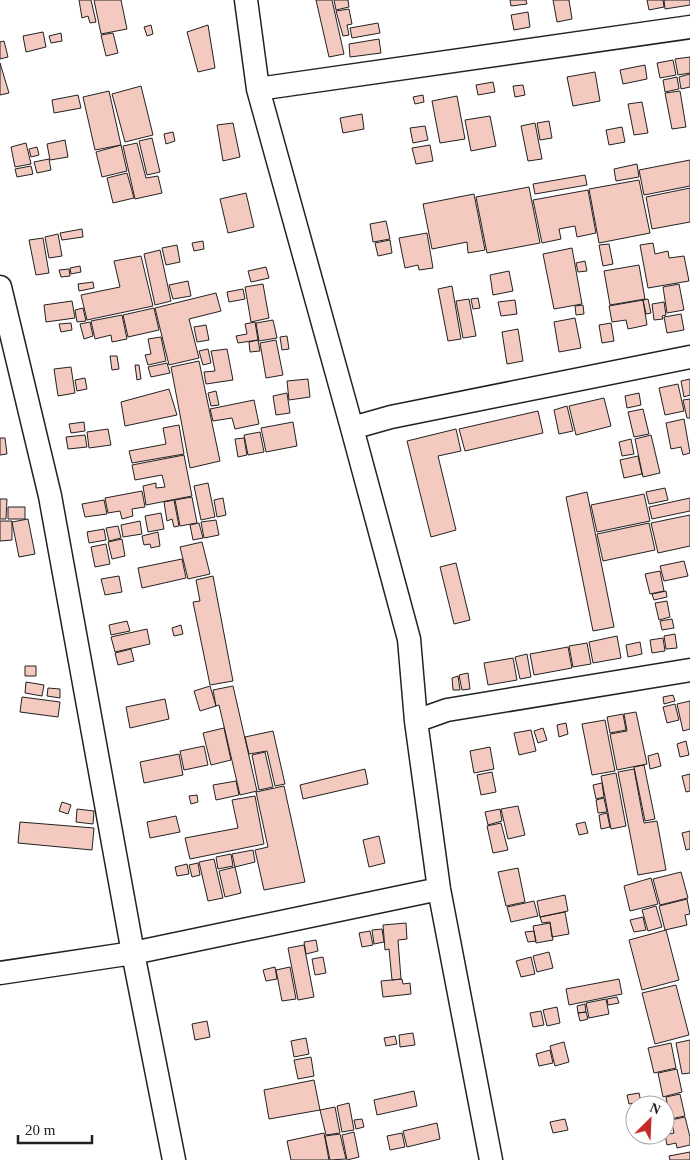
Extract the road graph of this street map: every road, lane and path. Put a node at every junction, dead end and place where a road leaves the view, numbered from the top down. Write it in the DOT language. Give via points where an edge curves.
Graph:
graph roads {
  1 [pos="246,0"];
  2 [pos="690,27"];
  3 [pos="258,89"];
  4 [pos="0,287"];
  5 [pos="690,356"];
  6 [pos="352,428"];
  7 [pos="690,670"];
  8 [pos="416,721"];
  9 [pos="439,889"];
  10 [pos="133,953"];
  11 [pos="0,974"];
  12 [pos="174,1160"];
  13 [pos="491,1160"];
  1 -- 3 [label="street"];
  2 -- 3 [label="street"];
  3 -- 6 [label="street"];
  4 -- 10 [label="street" via="50,496"];
  5 -- 6 [label="street" via="391,417"];
  6 -- 8 [label="street" via="409,639"];
  7 -- 8 [label="street" via="447,710"];
  8 -- 9 [label="street"];
  9 -- 10 [label="street"];
  9 -- 13 [label="street"];
  10 -- 11 [label="street"];
  10 -- 12 [label="street"];
}
